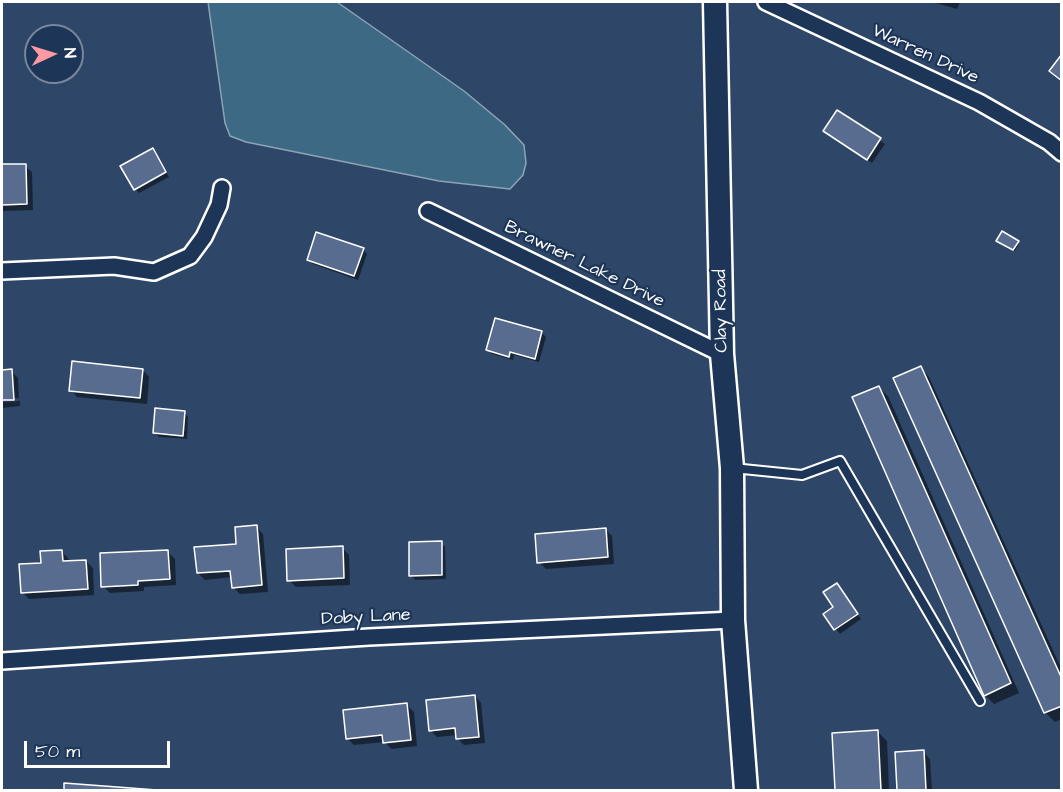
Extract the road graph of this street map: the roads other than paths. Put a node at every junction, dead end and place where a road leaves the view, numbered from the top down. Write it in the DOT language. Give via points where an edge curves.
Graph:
graph roads {
  1 [pos="715,2"];
  2 [pos="766,2"];
  3 [pos="1062,153"];
  4 [pos="222,188"];
  5 [pos="428,211"];
  6 [pos="2,272"];
  7 [pos="722,354"];
  8 [pos="732,468"];
  9 [pos="734,620"];
  10 [pos="2,661"];
  11 [pos="980,701"];
  12 [pos="746,790"];
  1 -- 7 [label="street, Clay Road"];
  2 -- 3 [label="street, Warren Drive" via="979,102"];
  4 -- 6 [label="street" via="219,205 204,237 190,256 154,272 114,266"];
  5 -- 7 [label="street, Brawner Lake Drive"];
  7 -- 8 [label="street, Clay Road"];
  8 -- 9 [label="street, Clay Road"];
  8 -- 11 [label="lane" via="802,475 840,461"];
  9 -- 10 [label="street, Doby Lane" via="369,637"];
  9 -- 12 [label="street, Clay Road"];
}
